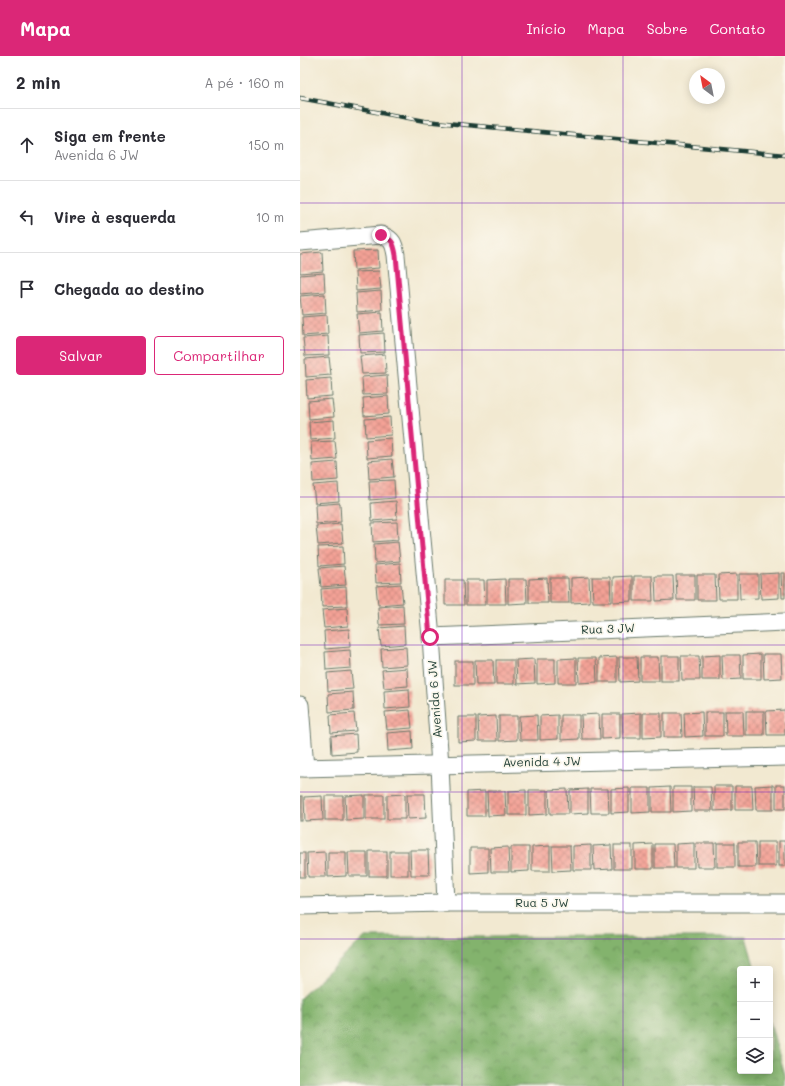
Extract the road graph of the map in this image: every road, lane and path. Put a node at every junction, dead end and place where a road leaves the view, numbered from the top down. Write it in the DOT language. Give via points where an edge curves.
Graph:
graph roads {
  1 [pos="300,242"];
  2 [pos="785,622"];
  3 [pos="430,637"];
  4 [pos="300,705"];
  5 [pos="785,757"];
  6 [pos="440,765"];
  7 [pos="302,768"];
  8 [pos="446,903"];
  9 [pos="300,906"];
  10 [pos="784,906"];
  1 -- 3 [label="street, Avenida 6 JW" via="381,235 394,244"];
  2 -- 3 [label="street, Rua 3 JW"];
  3 -- 6 [label="street, Avenida 6 JW"];
  4 -- 7 [label="street"];
  5 -- 6 [label="street, Avenida 4 JW"];
  6 -- 7 [label="street, Avenida 4 JW"];
  6 -- 8 [label="street, Avenida 6 JW"];
  8 -- 9 [label="street, Rua 5 JW"];
  8 -- 10 [label="street, Rua 5 JW"];
}
